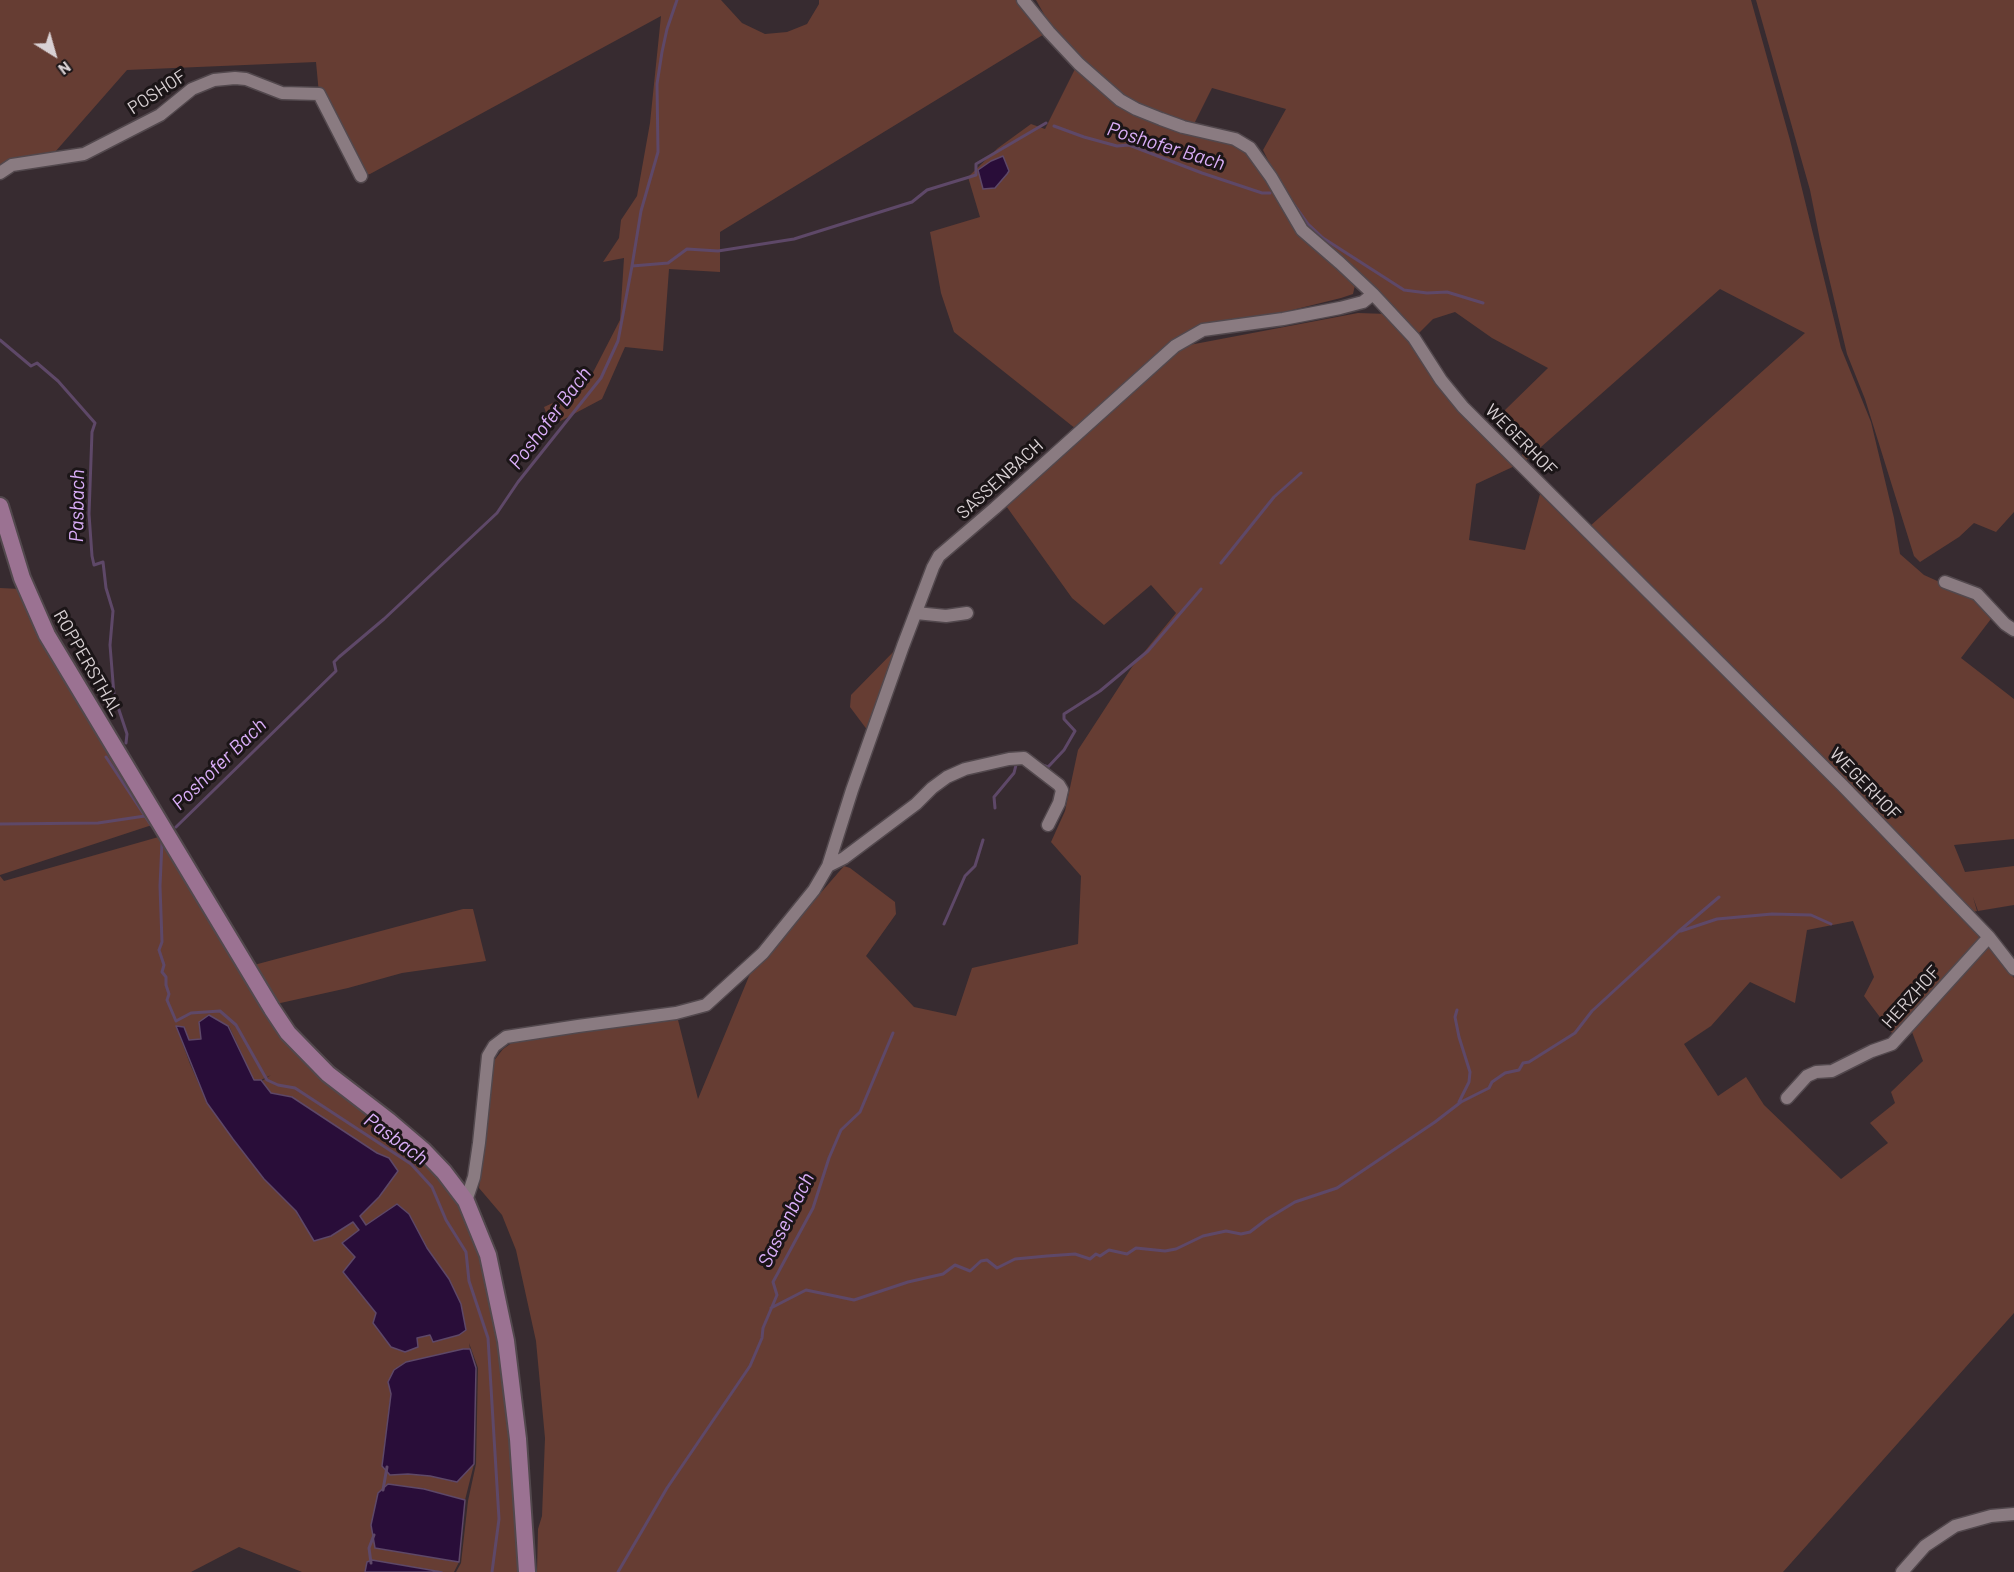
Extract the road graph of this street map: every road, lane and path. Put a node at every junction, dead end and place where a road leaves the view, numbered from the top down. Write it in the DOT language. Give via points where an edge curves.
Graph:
graph roads {
  1 [pos="1023,0"];
  2 [pos="0,172"];
  3 [pos="362,176"];
  4 [pos="1373,294"];
  5 [pos="0,506"];
  6 [pos="1945,582"];
  7 [pos="916,613"];
  8 [pos="967,613"];
  9 [pos="2014,630"];
  10 [pos="1048,825"];
  11 [pos="828,867"];
  12 [pos="1989,937"];
  13 [pos="2014,969"];
  14 [pos="1787,1098"];
  15 [pos="466,1201"];
  16 [pos="2014,1514"];
  17 [pos="527,1572"];
  18 [pos="1902,1572"];
  1 -- 4 [label="street, WEGERHOF" via="1078,64 1120,100 1161,119 1244,143 1271,177 1302,230"];
  2 -- 3 [label="street, POSHOF" via="12,165 84,154 160,115 192,89 214,80 235,78 282,93 319,94"];
  4 -- 7 [label="street, SASSENBACH" via="1363,302 1340,308 1203,330 1175,346 939,556"];
  4 -- 12 [label="street, WEGERHOF" via="1414,338 1462,407"];
  5 -- 15 [label="main road, ROPPERSTHAL" via="22,578 46,635 288,1033 328,1074 423,1150"];
  6 -- 9 [label="street" via="1977,594"];
  7 -- 8 [label="street"];
  7 -- 11 [label="street, SASSENBACH"];
  10 -- 11 [label="street, SASSENBACH" via="1062,790 1024,758 1009,759 947,777 910,809"];
  11 -- 15 [label="street, SASSENBACH" via="763,952 706,1005 676,1013 506,1037 494,1046 488,1056 474,1177"];
  12 -- 13 [label="street, WEGERHOF"];
  12 -- 14 [label="street, HERZHOF" via="1892,1044 1832,1071 1807,1076"];
  15 -- 17 [label="main road, ROPPERSTHAL" via="488,1255 506,1341 518,1439"];
  16 -- 18 [label="street" via="1954,1526 1925,1546"];
}
